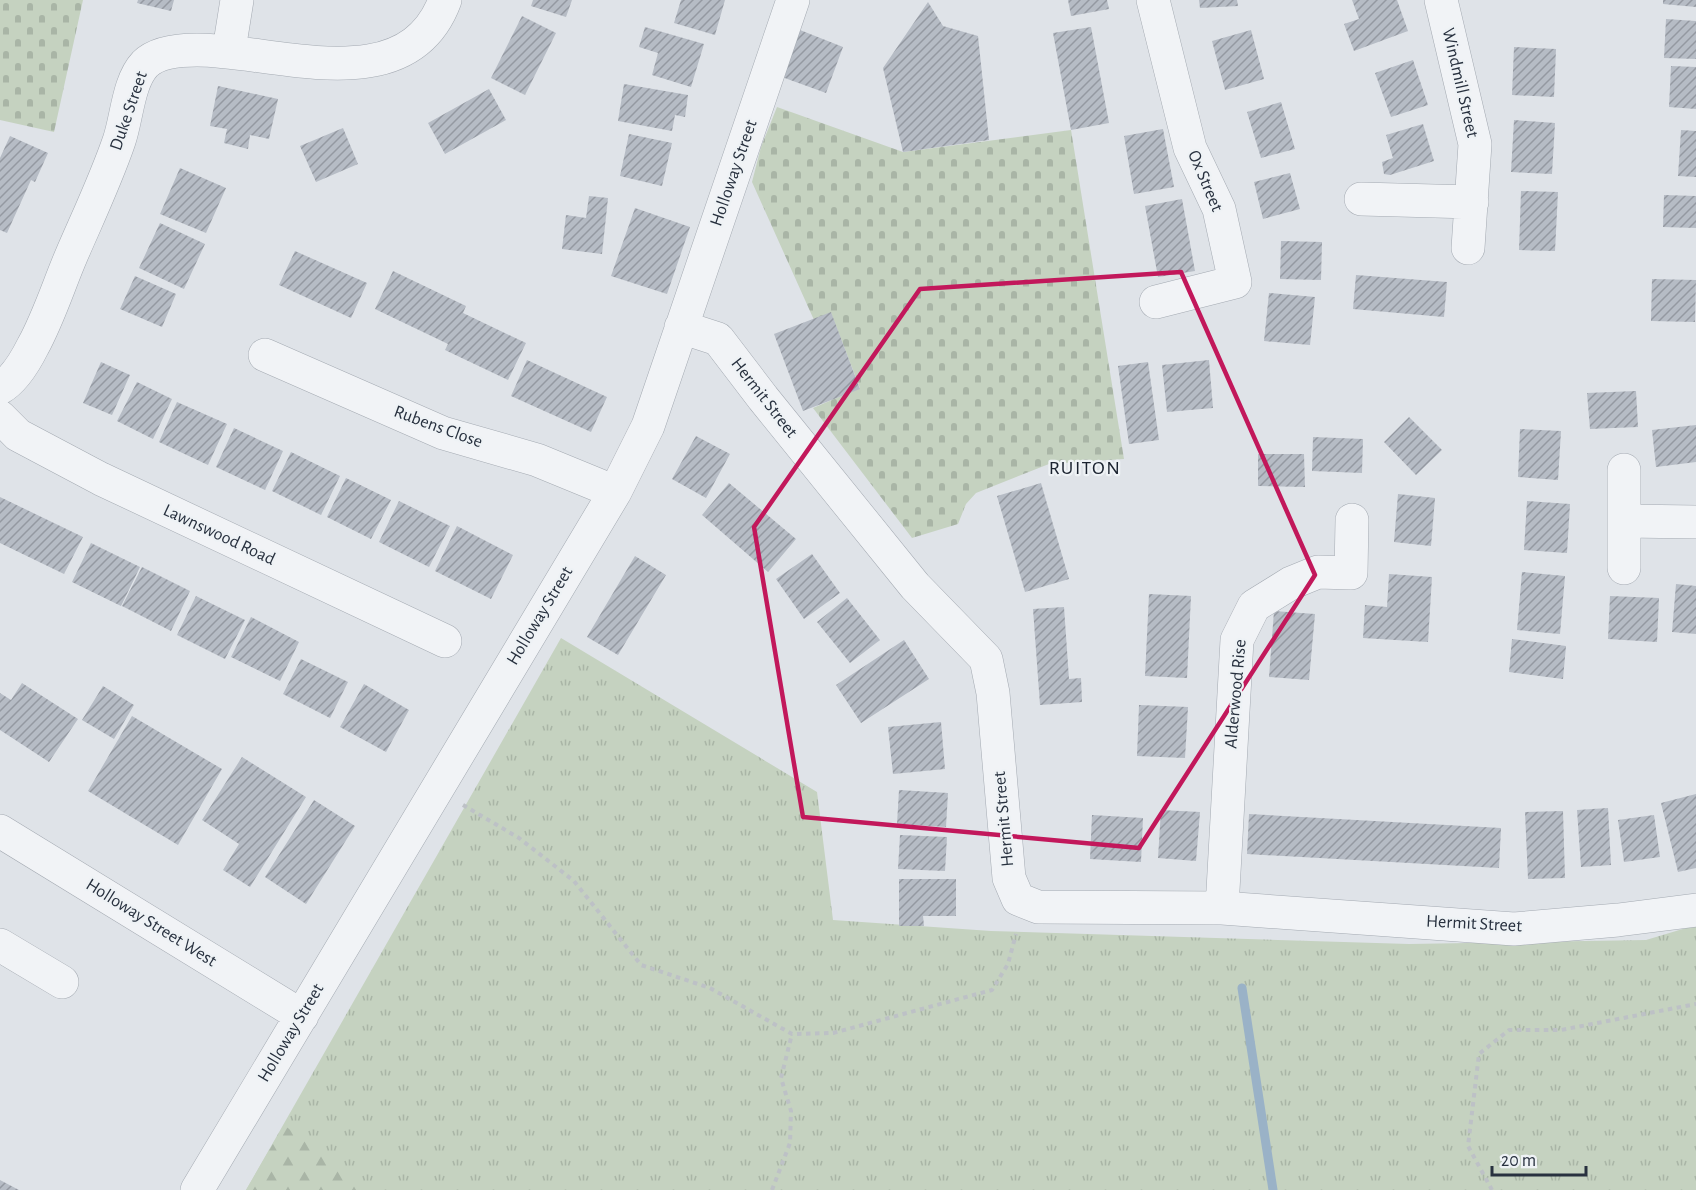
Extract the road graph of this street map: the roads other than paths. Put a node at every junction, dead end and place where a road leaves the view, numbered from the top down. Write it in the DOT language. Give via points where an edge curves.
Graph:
graph roads {
  1 [pos="237,0"];
  2 [pos="445,0"];
  3 [pos="793,0"];
  4 [pos="1153,0"];
  5 [pos="1441,0"];
  6 [pos="229,50"];
  7 [pos="1360,199"];
  8 [pos="1472,202"];
  9 [pos="1468,248"];
  10 [pos="1156,302"];
  11 [pos="681,327"];
  12 [pos="265,355"];
  13 [pos="0,388"];
  14 [pos="0,417"];
  15 [pos="1624,470"];
  16 [pos="615,492"];
  17 [pos="1352,520"];
  18 [pos="1625,521"];
  19 [pos="1696,522"];
  20 [pos="1624,568"];
  21 [pos="445,641"];
  22 [pos="1,835"];
  23 [pos="1222,908"];
  24 [pos="1696,910"];
  25 [pos="0,945"];
  26 [pos="62,982"];
  27 [pos="302,1016"];
  28 [pos="197,1190"];
  1 -- 6 [label="street"];
  2 -- 6 [label="street, Duke Street" via="411,47 382,60 332,64"];
  3 -- 11 [label="street, Holloway Street"];
  4 -- 10 [label="street, Ox Street" via="1190,148 1219,208 1236,282"];
  5 -- 8 [label="street, Windmill Street" via="1475,144"];
  6 -- 13 [label="street, Duke Street" via="181,50 146,64 136,80 116,149 33,346 8,383"];
  7 -- 8 [label="street"];
  8 -- 9 [label="street, Windmill Street"];
  11 -- 16 [label="street, Holloway Street" via="648,426"];
  11 -- 23 [label="street, Hermit Street" via="718,339 915,586 986,659 993,693 1010,878 1018,899 1038,907"];
  12 -- 16 [label="street, Rubens Close" via="443,433 537,460"];
  14 -- 21 [label="street, Lawnswood Road" via="18,435 101,479"];
  15 -- 18 [label="street"];
  16 -- 27 [label="street, Holloway Street"];
  17 -- 23 [label="street, Alderwood Rise" via="1351,573 1318,572 1291,584 1254,606 1237,640"];
  18 -- 19 [label="street"];
  18 -- 20 [label="street"];
  22 -- 27 [label="street, Holloway Street West"];
  23 -- 24 [label="street, Hermit Street" via="1514,928"];
  25 -- 26 [label="street"];
  27 -- 28 [label="street, Holloway Street"];
}
